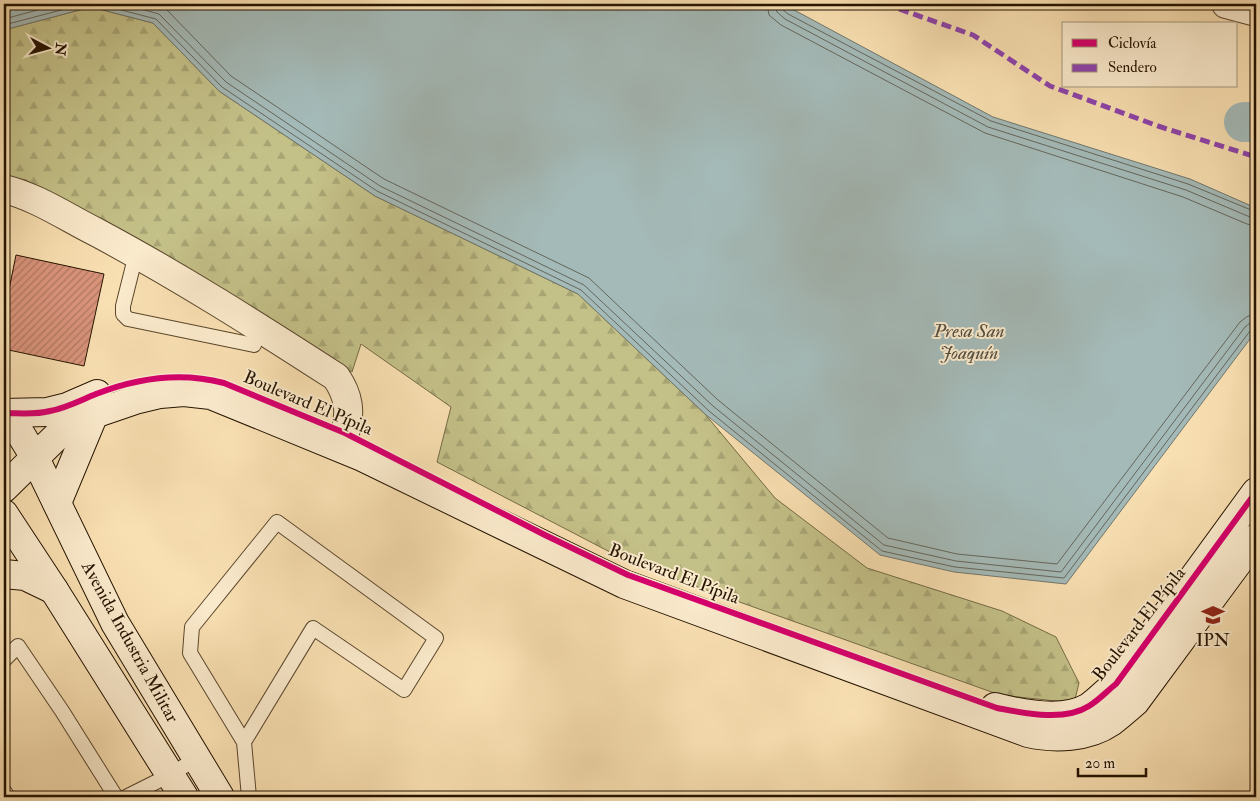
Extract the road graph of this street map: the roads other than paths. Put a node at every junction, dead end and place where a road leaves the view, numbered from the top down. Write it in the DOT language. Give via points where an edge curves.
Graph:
graph roads {
  1 [pos="1226,4"];
  2 [pos="1256,12"];
  3 [pos="4,189"];
  4 [pos="136,254"];
  5 [pos="254,345"];
  6 [pos="4,414"];
  7 [pos="94,414"];
  8 [pos="345,433"];
  9 [pos="34,456"];
  10 [pos="4,488"];
  11 [pos="1256,492"];
  12 [pos="57,503"];
  13 [pos="4,514"];
  14 [pos="1256,538"];
  15 [pos="4,574"];
  16 [pos="626,579"];
  17 [pos="54,590"];
  18 [pos="4,660"];
  19 [pos="244,742"];
  20 [pos="197,758"];
  21 [pos="177,786"];
  22 [pos="4,791"];
  23 [pos="8,797"];
  24 [pos="116,797"];
  25 [pos="126,797"];
  26 [pos="220,797"];
  27 [pos="250,797"];
  1 -- 2 [label="street"];
  3 -- 4 [label="street" via="36,200"];
  4 -- 5 [label="lane" via="123,314 128,319"];
  4 -- 8 [label="street" via="216,300 336,377 348,399"];
  6 -- 8 [label="street, Boulevard El Pípila" via="48,412 98,393 146,380 204,378"];
  6 -- 9 [label="street, Avenida Industria Militar"];
  7 -- 9 [label="street, Boulevard El Pípila" via="76,422"];
  7 -- 12 [label="street"];
  7 -- 16 [label="street, Boulevard El Pípila" via="160,394 210,395 360,456"];
  8 -- 16 [label="street, Boulevard El Pípila"];
  9 -- 10 [label="street, Boulevard El Pípila"];
  9 -- 12 [label="street, Avenida Industria Militar"];
  11 -- 16 [label="street, Boulevard El Pípila" via="1116,684 1088,707 1060,716 997,708"];
  12 -- 20 [label="street, Avenida Industria Militar" via="115,623"];
  13 -- 17 [label="street, Avenida Industria Militar"];
  14 -- 16 [label="street, Boulevard El Pípila" via="1135,702 1110,723 1089,732 1066,736 1028,733"];
  15 -- 17 [label="street" via="25,576"];
  17 -- 21 [label="street, Avenida Industria Militar"];
  18 -- 24 [label="lane" via="18,646"];
  19 -- 19 [label="lane" via="190,653 192,627 277,522 436,638 404,690 313,628"];
  19 -- 27 [label="lane"];
  20 -- 21 [label="lane"];
  20 -- 26 [label="street, Avenida Industria Militar"];
  21 -- 25 [label="lane"];
  22 -- 23 [label="lane"];
}
